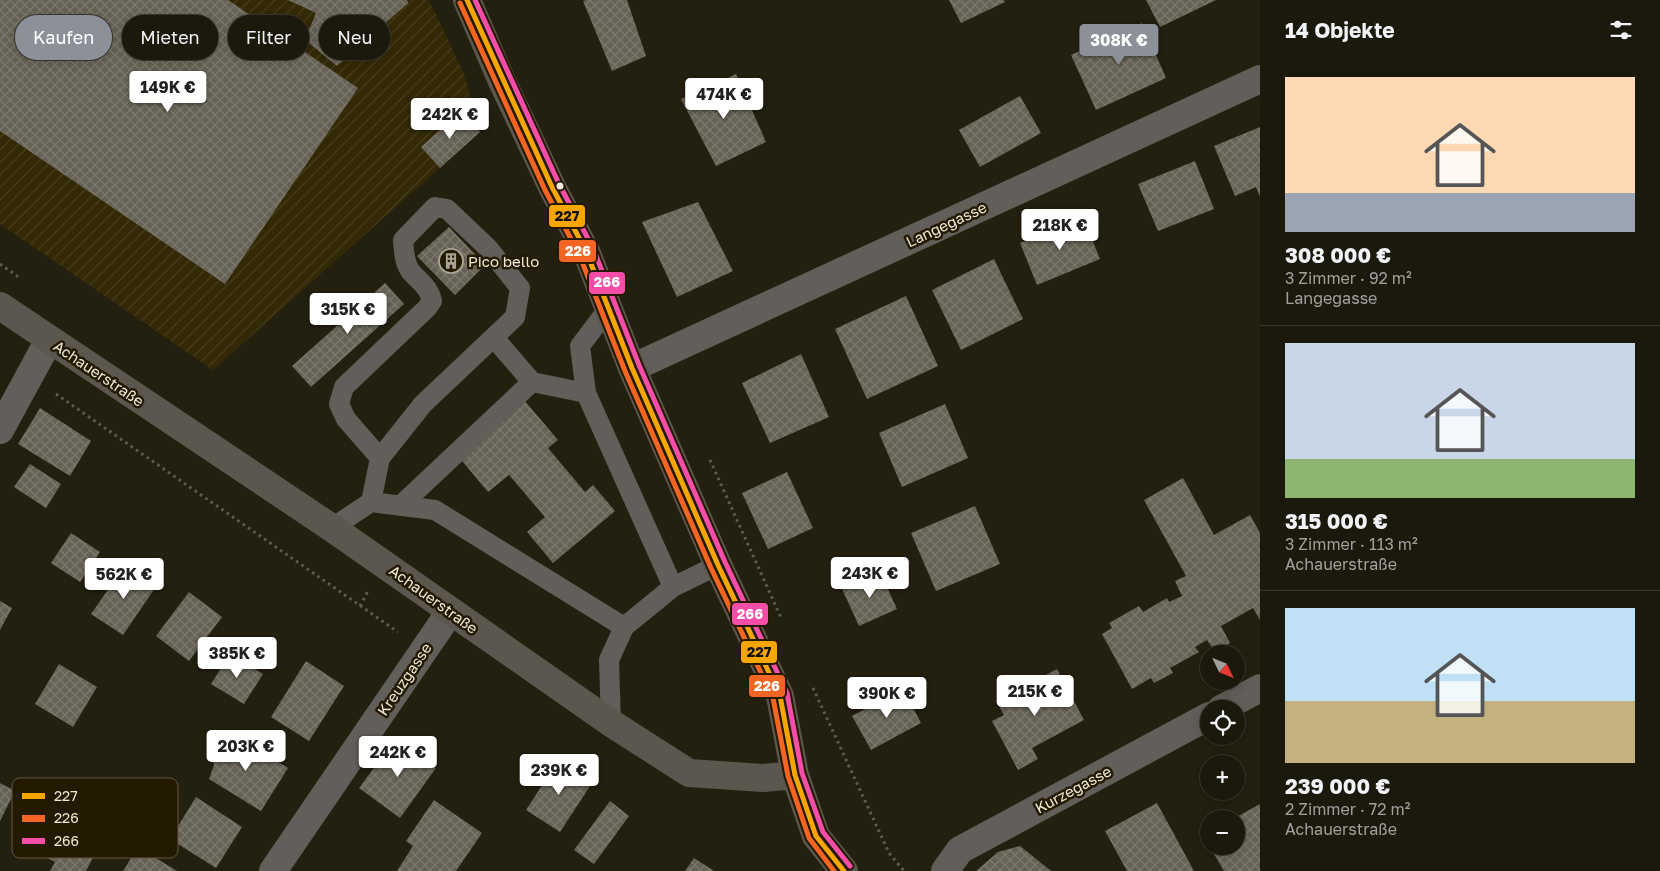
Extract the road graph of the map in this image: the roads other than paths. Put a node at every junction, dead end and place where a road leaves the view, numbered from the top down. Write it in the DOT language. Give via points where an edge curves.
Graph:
graph roads {
  1 [pos="467,0"];
  2 [pos="1260,79"];
  3 [pos="0,306"];
  4 [pos="608,309"];
  5 [pos="495,339"];
  6 [pos="49,340"];
  7 [pos="632,368"];
  8 [pos="532,382"];
  9 [pos="586,393"];
  10 [pos="0,430"];
  11 [pos="380,458"];
  12 [pos="371,502"];
  13 [pos="400,506"];
  14 [pos="332,528"];
  15 [pos="718,565"];
  16 [pos="673,587"];
  17 [pos="450,612"];
  18 [pos="624,627"];
  19 [pos="1260,688"];
  20 [pos="1238,700"];
  21 [pos="1200,721"];
  22 [pos="611,723"];
  23 [pos="795,775"];
  24 [pos="273,871"];
  25 [pos="844,871"];
  26 [pos="945,871"];
  1 -- 4 [label="street" via="509,97 586,251"];
  2 -- 7 [label="street, Langegasse"];
  3 -- 6 [label="street, Achauerstraße"];
  4 -- 7 [label="street"];
  4 -- 9 [label="lane" via="580,346"];
  5 -- 8 [label="lane"];
  5 -- 11 [label="lane" via="423,404"];
  5 -- 11 [label="lane" via="515,317 520,288 488,248 454,215 435,206 403,240 404,256 410,270 430,291 432,301 344,387 339,404 346,419"];
  6 -- 10 [label="street"];
  6 -- 14 [label="street, Achauerstraße"];
  7 -- 15 [label="street"];
  8 -- 9 [label="lane"];
  8 -- 13 [label="lane"];
  9 -- 16 [label="lane"];
  11 -- 12 [label="lane"];
  12 -- 13 [label="lane"];
  12 -- 14 [label="lane"];
  13 -- 18 [label="lane" via="435,510"];
  14 -- 17 [label="street, Achauerstraße"];
  15 -- 16 [label="lane"];
  15 -- 23 [label="street" via="780,696"];
  16 -- 18 [label="lane"];
  17 -- 22 [label="street, Achauerstraße"];
  17 -- 24 [label="street, Kreuzgasse"];
  18 -- 22 [label="lane" via="609,660"];
  19 -- 20 [label="street"];
  21 -- 26 [label="street, Kurzegasse" via="960,850"];
  22 -- 23 [label="street, Achauerstraße" via="689,773 762,778"];
  23 -- 25 [label="street" via="816,836"];
}
